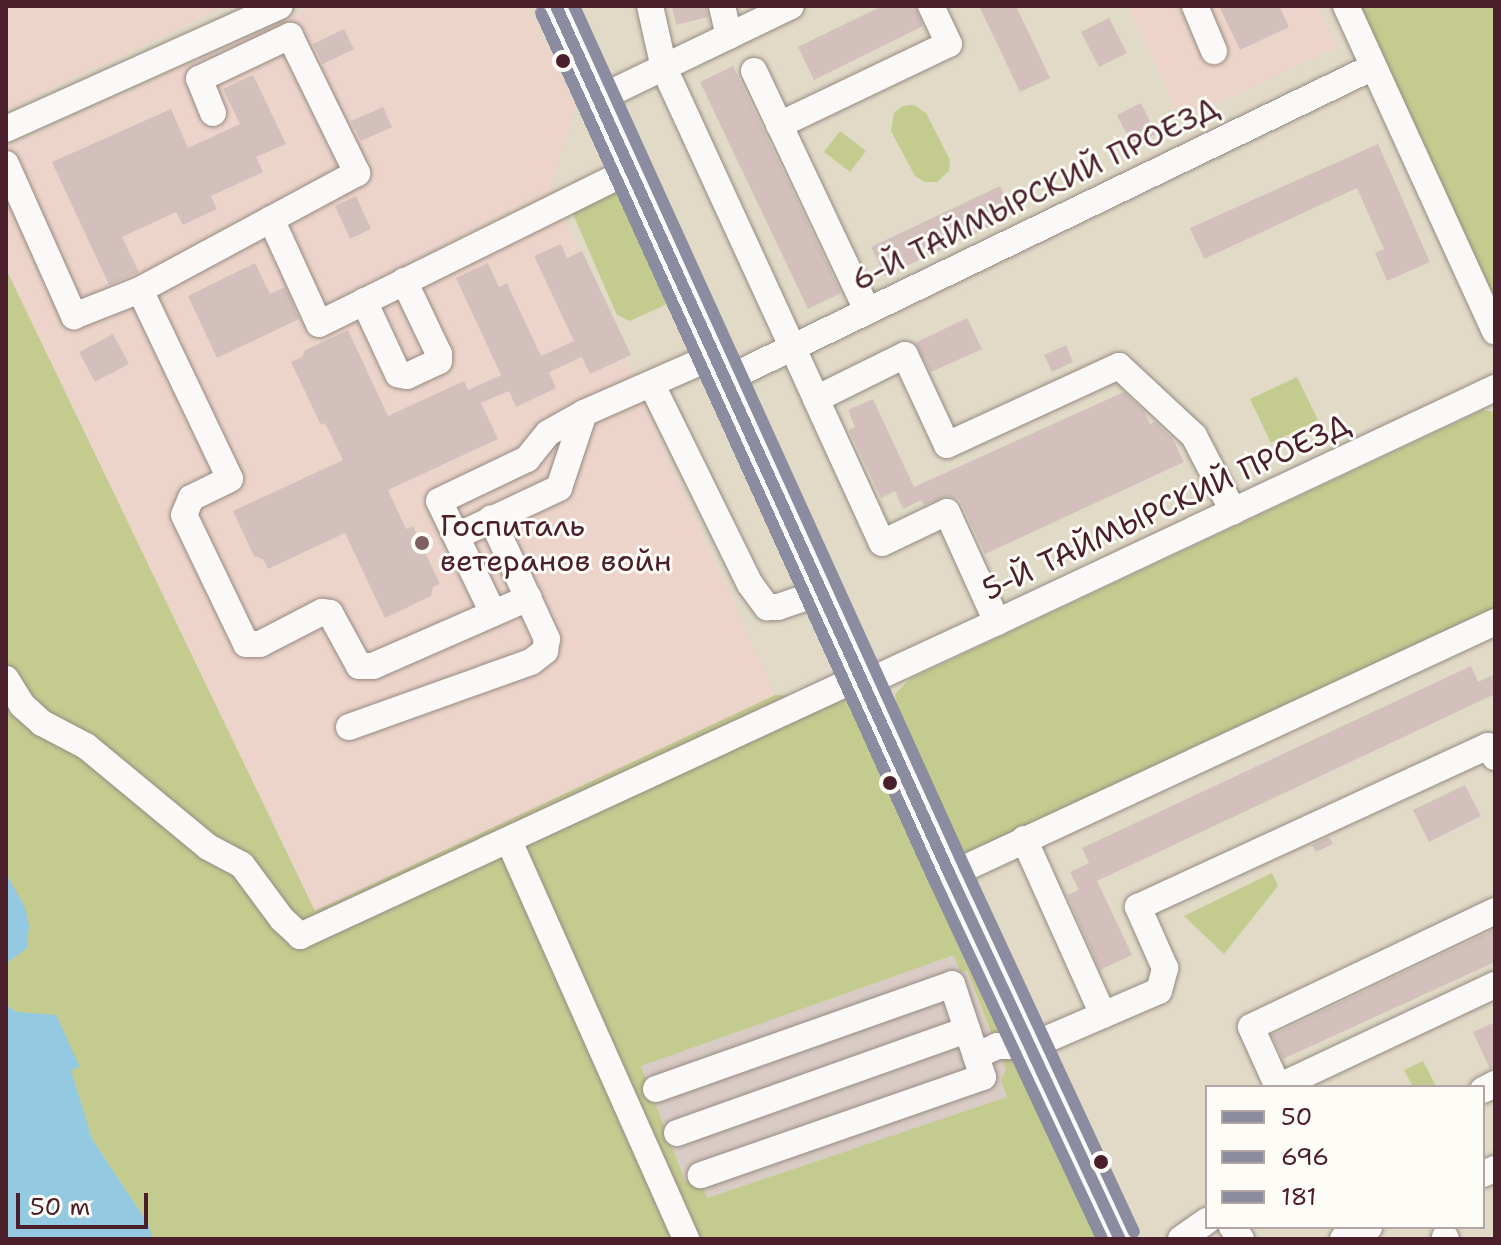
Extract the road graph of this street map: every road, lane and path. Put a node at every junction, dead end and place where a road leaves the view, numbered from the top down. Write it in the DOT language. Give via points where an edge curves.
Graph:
graph roads {
  1 [pos="280,6"];
  2 [pos="556,6"];
  3 [pos="650,6"];
  4 [pos="722,6"];
  5 [pos="791,6"];
  6 [pos="931,6"];
  7 [pos="1195,6"];
  8 [pos="1346,6"];
  9 [pos="729,36"];
  10 [pos="1214,51"];
  11 [pos="1373,67"];
  12 [pos="664,68"];
  13 [pos="754,71"];
  14 [pos="598,99"];
  15 [pos="213,113"];
  16 [pos="779,125"];
  17 [pos="6,129"];
  18 [pos="6,164"];
  19 [pos="630,170"];
  20 [pos="271,219"];
  21 [pos="404,281"];
  22 [pos="140,290"];
  23 [pos="364,301"];
  24 [pos="867,310"];
  25 [pos="1495,331"];
  26 [pos="790,348"];
  27 [pos="720,368"];
  28 [pos="652,385"];
  29 [pos="1495,388"];
  30 [pos="816,399"];
  31 [pos="584,413"];
  32 [pos="1233,511"];
  33 [pos="491,518"];
  34 [pos="457,536"];
  35 [pos="822,592"];
  36 [pos="529,598"];
  37 [pos="493,613"];
  38 [pos="997,622"];
  39 [pos="1495,622"];
  40 [pos="6,679"];
  41 [pos="865,683"];
  42 [pos="349,727"];
  43 [pos="1495,757"];
  44 [pos="1024,839"];
  45 [pos="509,841"];
  46 [pos="950,875"];
  47 [pos="1495,911"];
  48 [pos="1495,985"];
  49 [pos="1103,1015"];
  50 [pos="967,1030"];
  51 [pos="1031,1046"];
  52 [pos="976,1056"];
  53 [pos="1277,1085"];
  54 [pos="1282,1085"];
  55 [pos="656,1089"];
  56 [pos="677,1133"];
  57 [pos="701,1175"];
  58 [pos="1205,1222"];
  59 [pos="1365,1229"];
  60 [pos="686,1239"];
  61 [pos="1120,1239"];
  62 [pos="1181,1239"];
  63 [pos="1343,1239"];
  1 -- 17 [label="street"];
  2 -- 14 [label="street"];
  3 -- 12 [label="street"];
  4 -- 9 [label="street"];
  5 -- 9 [label="street"];
  6 -- 16 [label="street" via="949,44"];
  7 -- 10 [label="street"];
  8 -- 11 [label="street"];
  9 -- 12 [label="street"];
  11 -- 24 [label="street, 6-Й ТАЙМЫРСКИЙ ПРОЕЗД"];
  11 -- 25 [label="street"];
  12 -- 14 [label="street"];
  12 -- 26 [label="street"];
  13 -- 16 [label="street"];
  14 -- 19 [label="street"];
  15 -- 20 [label="street" via="199,79 290,36 357,173"];
  16 -- 24 [label="street"];
  18 -- 22 [label="street" via="74,316"];
  19 -- 21 [label="street"];
  19 -- 27 [label="street"];
  20 -- 22 [label="street"];
  20 -- 23 [label="street" via="319,324"];
  21 -- 23 [label="street"];
  21 -- 23 [label="street" via="439,361 407,376 398,374"];
  22 -- 37 [label="street" via="230,479 191,498 184,515 246,644 260,644 322,612 330,613 359,666 373,666"];
  24 -- 26 [label="street, 6-Й ТАЙМЫРСКИЙ ПРОЕЗД"];
  26 -- 27 [label="street, 6-Й ТАЙМЫРСКИЙ ПРОЕЗД"];
  26 -- 30 [label="street"];
  27 -- 28 [label="street, 6-Й ТАЙМЫРСКИЙ ПРОЕЗД"];
  27 -- 35 [label="street"];
  28 -- 31 [label="street, 6-Й ТАЙМЫРСКИЙ ПРОЕЗД"];
  28 -- 35 [label="street" via="750,584 767,607"];
  29 -- 32 [label="street, 5-Й ТАЙМЫРСКИЙ ПРОЕЗД"];
  30 -- 32 [label="street" via="905,355 947,445 1119,366 1194,436"];
  30 -- 38 [label="street" via="882,543 947,512"];
  31 -- 33 [label="street" via="559,488"];
  31 -- 34 [label="street, 6-Й ТАЙМЫРСКИЙ ПРОЕЗД" via="548,433 527,459 439,501"];
  32 -- 38 [label="street, 5-Й ТАЙМЫРСКИЙ ПРОЕЗД"];
  33 -- 34 [label="street"];
  33 -- 36 [label="street"];
  34 -- 37 [label="street"];
  35 -- 41 [label="street"];
  36 -- 37 [label="street"];
  36 -- 42 [label="street" via="547,639 545,651 531,662"];
  38 -- 41 [label="street, 5-Й ТАЙМЫРСКИЙ ПРОЕЗД"];
  39 -- 44 [label="street"];
  40 -- 45 [label="street, 5-Й ТАЙМЫРСКИЙ ПРОЕЗД" via="22,705 42,723 86,746 208,847 242,865 300,936"];
  41 -- 45 [label="street, 5-Й ТАЙМЫРСКИЙ ПРОЕЗД" via="843,685"];
  41 -- 46 [label="street"];
  43 -- 49 [label="street" via="1488,746 1138,907 1165,968 1159,991"];
  44 -- 46 [label="street"];
  44 -- 49 [label="street"];
  45 -- 60 [label="street"];
  46 -- 51 [label="street"];
  47 -- 53 [label="street" via="1251,1027"];
  48 -- 54 [label="street"];
  49 -- 51 [label="street"];
  50 -- 52 [label="street"];
  50 -- 55 [label="street" via="952,984"];
  50 -- 56 [label="street"];
  51 -- 52 [label="street" via="997,1046"];
  51 -- 61 [label="street"];
  52 -- 57 [label="street" via="983,1077"];
  58 -- 62 [label="street"];
  59 -- 63 [label="street"];
}
